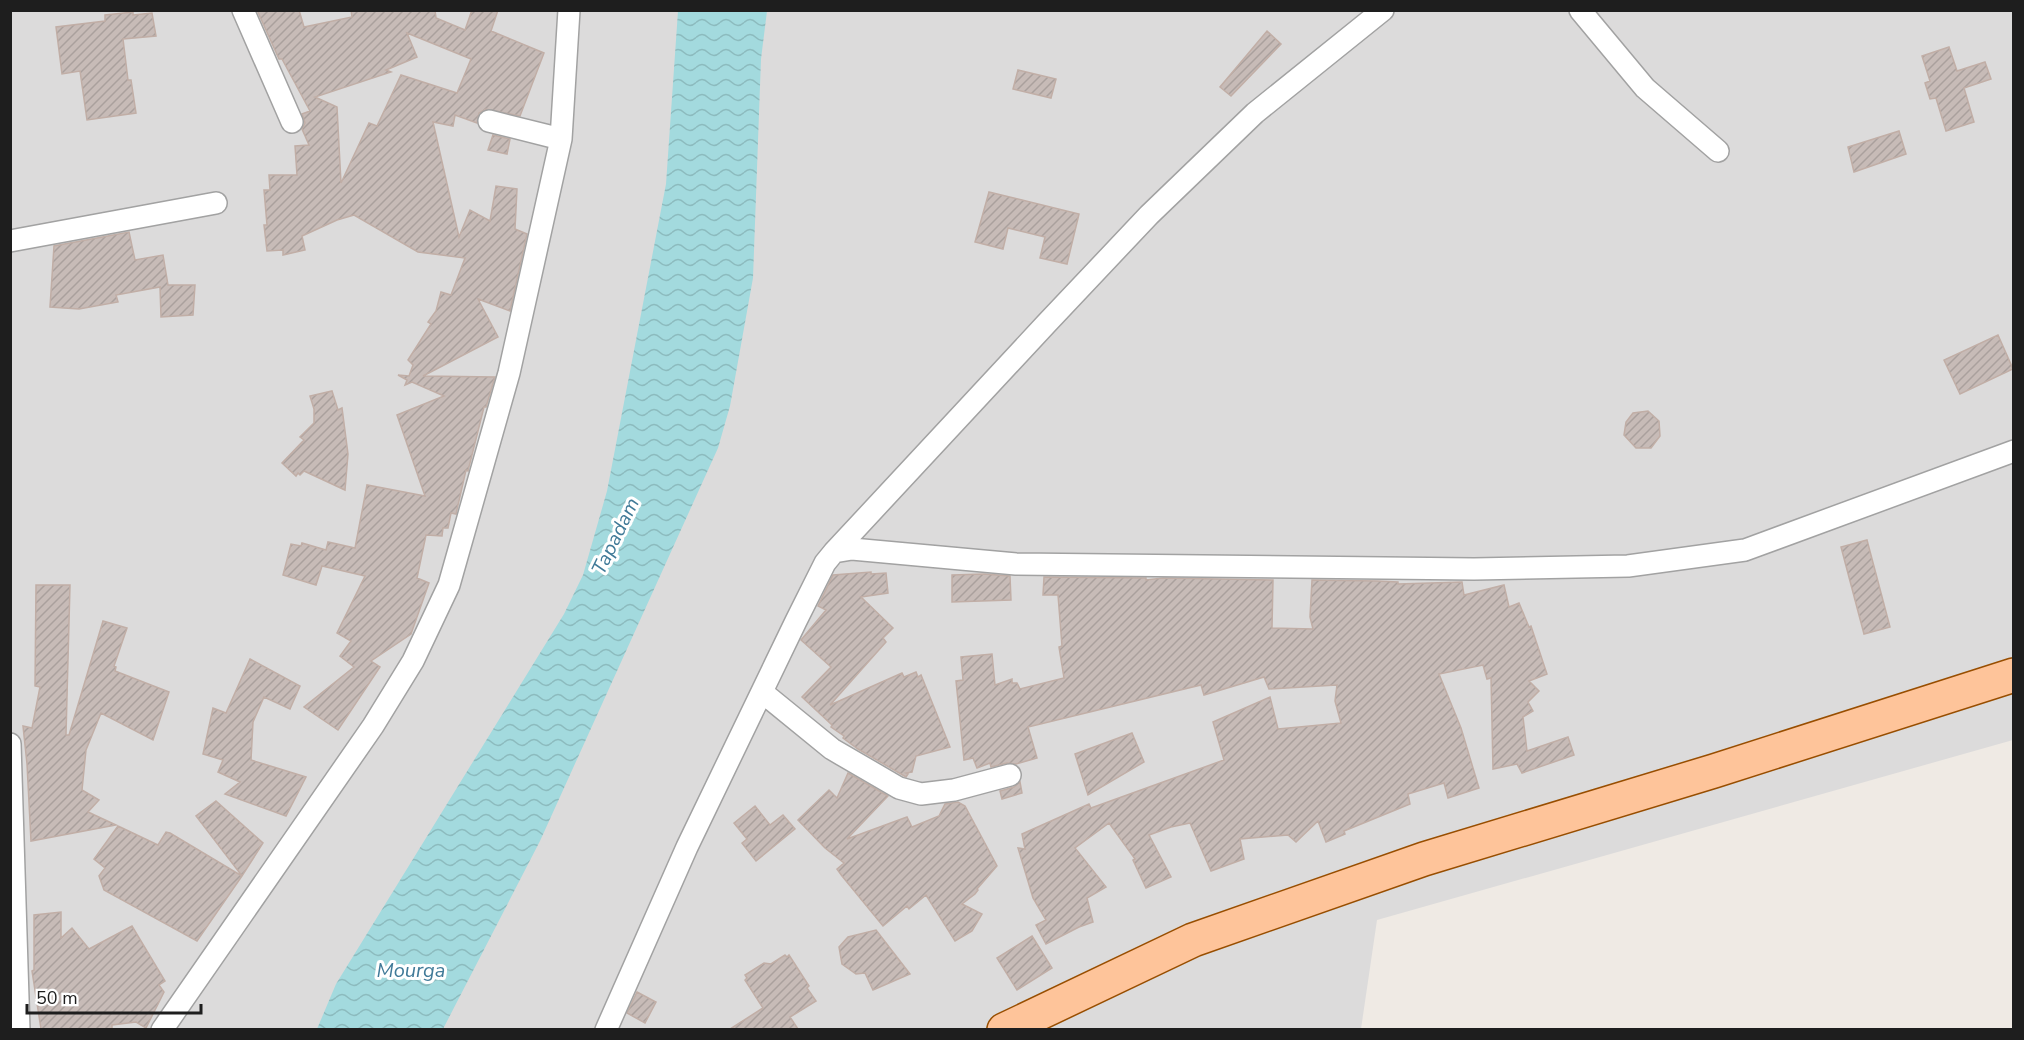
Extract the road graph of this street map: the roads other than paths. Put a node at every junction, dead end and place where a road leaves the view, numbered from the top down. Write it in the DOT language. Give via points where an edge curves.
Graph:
graph roads {
  1 [pos="243,10"];
  2 [pos="569,10"];
  3 [pos="1383,10"];
  4 [pos="1580,10"];
  5 [pos="489,121"];
  6 [pos="292,122"];
  7 [pos="561,139"];
  8 [pos="1718,151"];
  9 [pos="216,202"];
  10 [pos="10,241"];
  11 [pos="2013,451"];
  12 [pos="834,552"];
  13 [pos="2013,675"];
  14 [pos="762,692"];
  15 [pos="10,744"];
  16 [pos="1010,775"];
  17 [pos="19,1029"];
  18 [pos="162,1029"];
  19 [pos="606,1029"];
  20 [pos="1004,1029"];
  1 -- 6 [label="street"];
  2 -- 7 [label="street"];
  3 -- 12 [label="street" via="1254,113 1149,215"];
  4 -- 8 [label="street" via="1645,88"];
  5 -- 7 [label="street"];
  7 -- 18 [label="street" via="509,373 448,585 413,661 373,726"];
  9 -- 10 [label="street"];
  11 -- 12 [label="street" via="1745,550 1628,566 1474,569 1016,564 852,549"];
  12 -- 14 [label="street"];
  13 -- 20 [label="main road" via="1402,866 1193,940"];
  14 -- 16 [label="street" via="832,749 899,788 921,794 943,792"];
  14 -- 19 [label="street"];
  15 -- 17 [label="street"];
}
